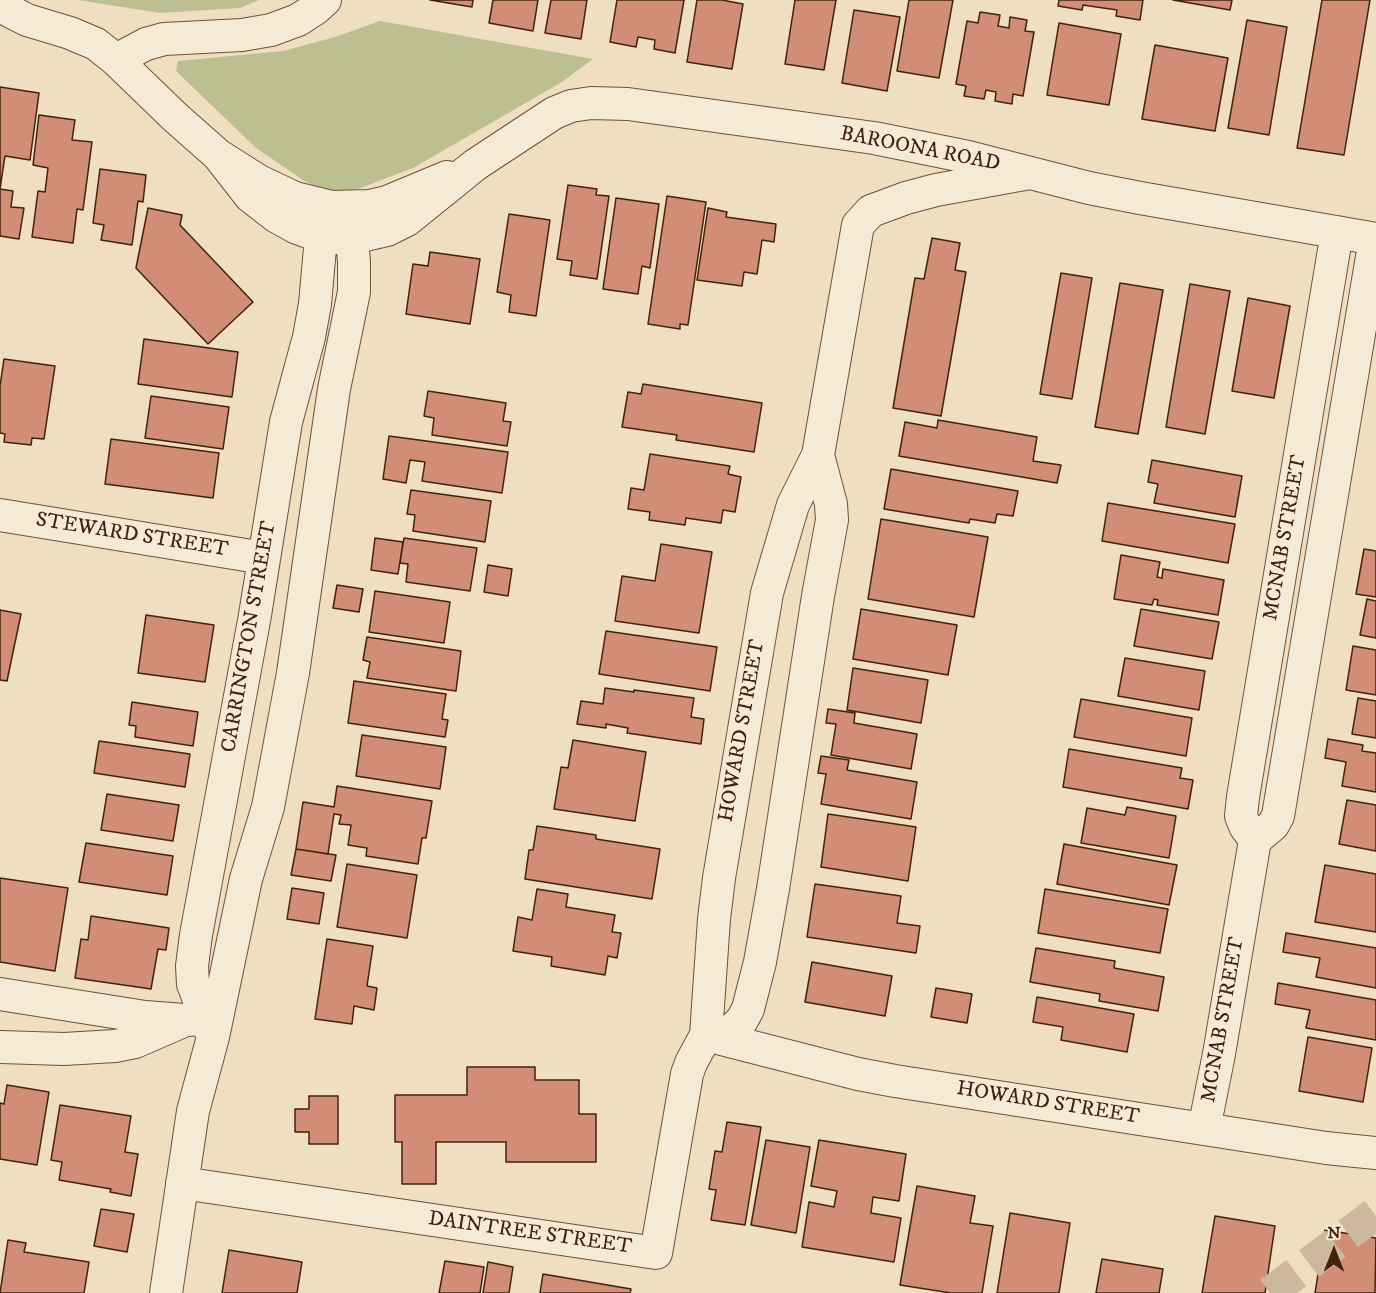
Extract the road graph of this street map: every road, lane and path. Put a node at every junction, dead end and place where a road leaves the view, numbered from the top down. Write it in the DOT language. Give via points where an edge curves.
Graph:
graph roads {
  1 [pos="325,0"];
  2 [pos="0,6"];
  3 [pos="0,27"];
  4 [pos="50,27"];
  5 [pos="116,60"];
  6 [pos="218,155"];
  7 [pos="475,165"];
  8 [pos="1030,173"];
  9 [pos="340,207"];
  10 [pos="1337,232"];
  11 [pos="337,237"];
  12 [pos="1375,239"];
  13 [pos="818,455"];
  14 [pos="0,515"];
  15 [pos="264,558"];
  16 [pos="1255,840"];
  17 [pos="0,994"];
  18 [pos="205,1024"];
  19 [pos="714,1037"];
  20 [pos="0,1047"];
  21 [pos="1204,1129"];
  22 [pos="1376,1153"];
  23 [pos="182,1183"];
  24 [pos="166,1293"];
  1 -- 5 [label="street" via="298,20 271,30 164,39"];
  2 -- 4 [label="street, BAROONA ROAD"];
  3 -- 4 [label="street, BAROONA ROAD"];
  4 -- 5 [label="street, BAROONA ROAD" via="88,40"];
  5 -- 6 [label="street, BAROONA ROAD"];
  6 -- 9 [label="street, BAROONA ROAD" via="286,194"];
  6 -- 11 [label="street, BAROONA ROAD" via="244,189 268,210 295,227"];
  7 -- 8 [label="street, BAROONA ROAD" via="554,113 571,106 608,103 874,138"];
  7 -- 9 [label="street, BAROONA ROAD" via="387,202"];
  7 -- 11 [label="street, BAROONA ROAD" via="401,224 381,232"];
  8 -- 10 [label="street, BAROONA ROAD" via="1140,198"];
  8 -- 13 [label="street, HOWARD STREET" via="906,198 879,207 861,220"];
  9 -- 11 [label="street"];
  10 -- 12 [label="street, BAROONA ROAD"];
  10 -- 16 [label="street, MCNAB STREET" via="1243,797 1241,816"];
  11 -- 15 [label="street, CARRINGTON STREET" via="320,248 313,319 286,422"];
  11 -- 18 [label="street" via="356,282 334,389 293,673 268,807"];
  12 -- 16 [label="street, MCNAB STREET" via="1278,816"];
  13 -- 19 [label="street, HOWARD STREET" via="793,505 767,593 718,878"];
  13 -- 19 [label="street, HOWARD STREET" via="832,520 760,962 742,1020"];
  14 -- 15 [label="street, STEWARD STREET"];
  15 -- 18 [label="street, CARRINGTON STREET" via="192,961 194,988"];
  16 -- 21 [label="street, MCNAB STREET"];
  17 -- 18 [label="street"];
  18 -- 20 [label="street" via="115,1046"];
  18 -- 23 [label="street"];
  19 -- 21 [label="street, HOWARD STREET" via="895,1081"];
  19 -- 23 [label="street, DAINTREE STREET" via="691,1063 686,1078 656,1253"];
  21 -- 22 [label="street, HOWARD STREET"];
  23 -- 24 [label="street"];
}
